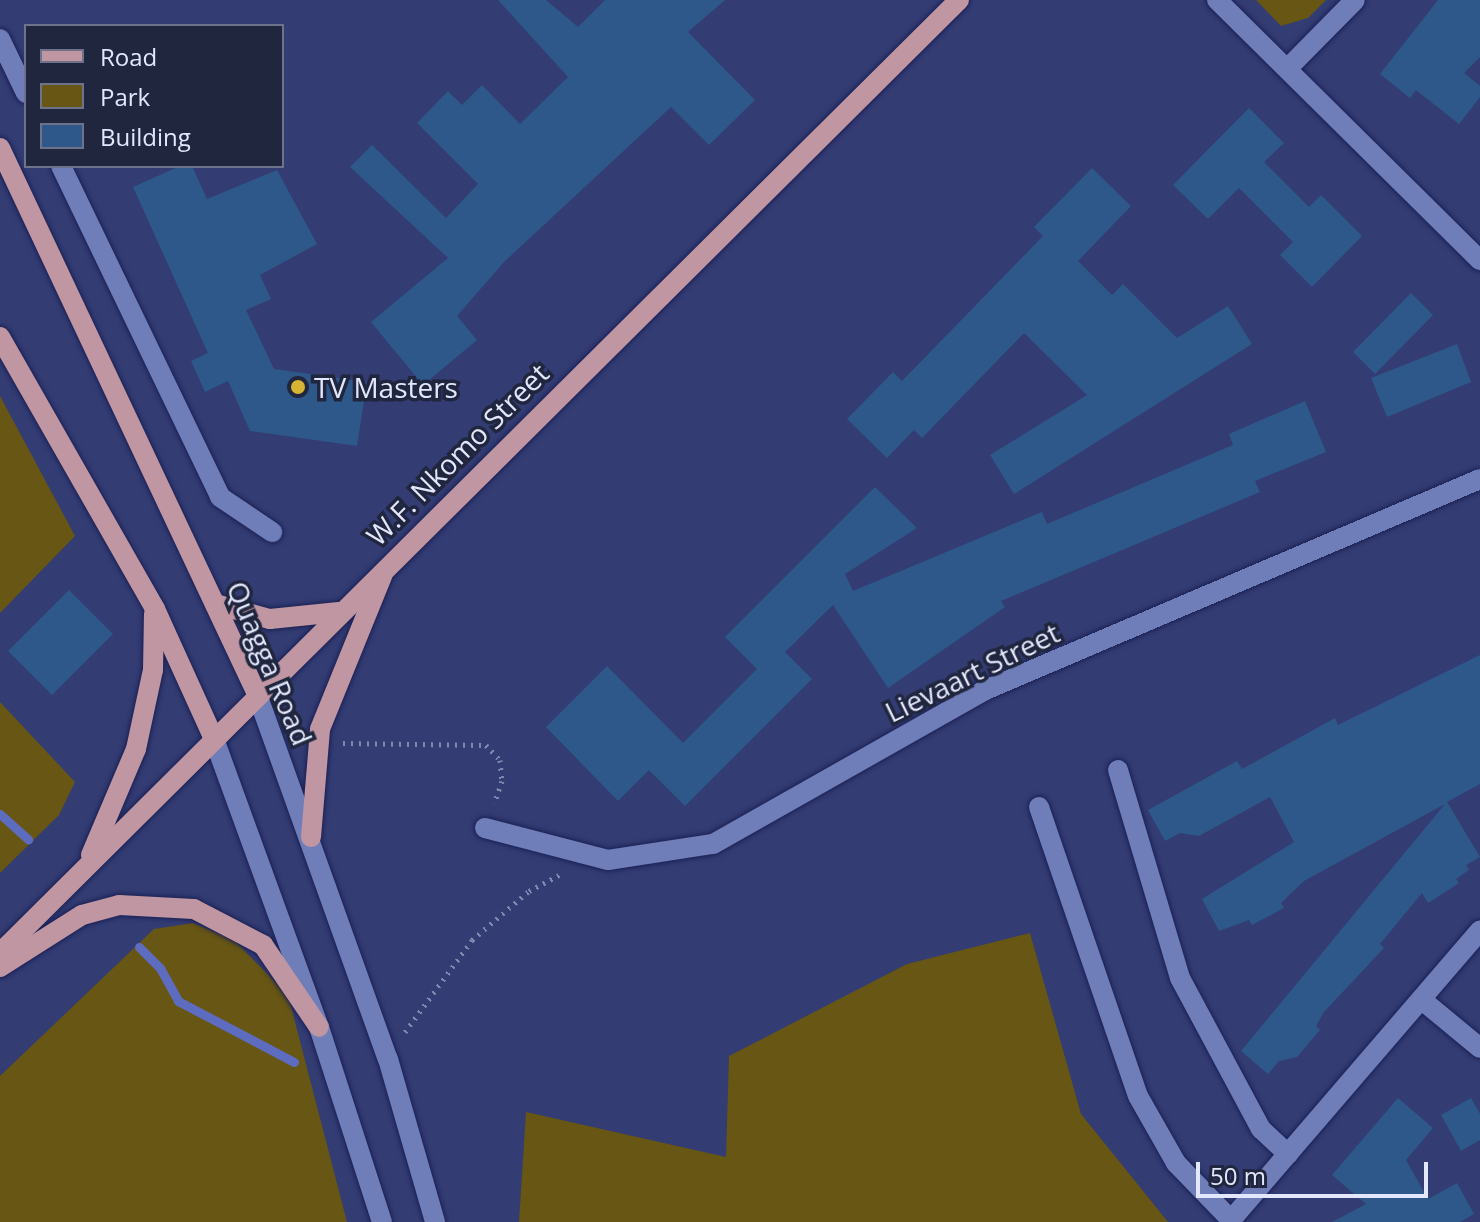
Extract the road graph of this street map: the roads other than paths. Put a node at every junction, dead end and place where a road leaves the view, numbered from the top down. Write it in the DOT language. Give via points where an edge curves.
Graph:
graph roads {
  1 [pos="959,0"];
  2 [pos="1217,0"];
  3 [pos="1355,0"];
  4 [pos="0,39"];
  5 [pos="1288,68"];
  6 [pos="24,89"];
  7 [pos="0,148"];
  8 [pos="62,168"];
  9 [pos="1480,260"];
  10 [pos="0,337"];
  11 [pos="1480,479"];
  12 [pos="272,532"];
  13 [pos="387,563"];
  14 [pos="215,604"];
  15 [pos="155,609"];
  16 [pos="339,612"];
  17 [pos="257,694"];
  18 [pos="214,739"];
  19 [pos="1118,770"];
  20 [pos="1039,807"];
  21 [pos="485,828"];
  22 [pos="311,837"];
  23 [pos="87,866"];
  24 [pos="1478,935"];
  25 [pos="0,953"];
  26 [pos="0,967"];
  27 [pos="1422,1000"];
  28 [pos="319,1027"];
  29 [pos="1480,1048"];
  30 [pos="1288,1154"];
  31 [pos="382,1222"];
  32 [pos="435,1222"];
  1 -- 13 [label="main road, W.F. Nkomo Street"];
  2 -- 5 [label="street"];
  3 -- 5 [label="street"];
  4 -- 6 [label="street"];
  5 -- 9 [label="street"];
  7 -- 14 [label="main road, Quagga Road"];
  8 -- 12 [label="street" via="220,497"];
  10 -- 15 [label="main road"];
  11 -- 21 [label="street, Lievaart Street" via="983,691 713,844 608,860"];
  13 -- 16 [label="main road, W.F. Nkomo Street"];
  13 -- 22 [label="main road" via="318,742"];
  14 -- 16 [label="main road" via="270,619"];
  14 -- 17 [label="main road, Quagga Road"];
  15 -- 18 [label="main road"];
  15 -- 23 [label="main road" via="153,670 136,749"];
  16 -- 17 [label="main road, W.F. Nkomo Street"];
  17 -- 18 [label="main road, W.F. Nkomo Street"];
  17 -- 22 [label="street, Quagga Road"];
  18 -- 23 [label="main road, W.F. Nkomo Street"];
  18 -- 28 [label="street"];
  19 -- 30 [label="street" via="1180,978 1261,1129"];
  20 -- 30 [label="street" via="1138,1096 1176,1163 1231,1220"];
  22 -- 32 [label="street, Quagga Road" via="388,1059"];
  23 -- 25 [label="main road, W.F. Nkomo Street"];
  24 -- 27 [label="street"];
  26 -- 28 [label="main road" via="82,915 119,905 194,909 263,945"];
  27 -- 29 [label="street"];
  27 -- 30 [label="street"];
  28 -- 31 [label="street"];
}
